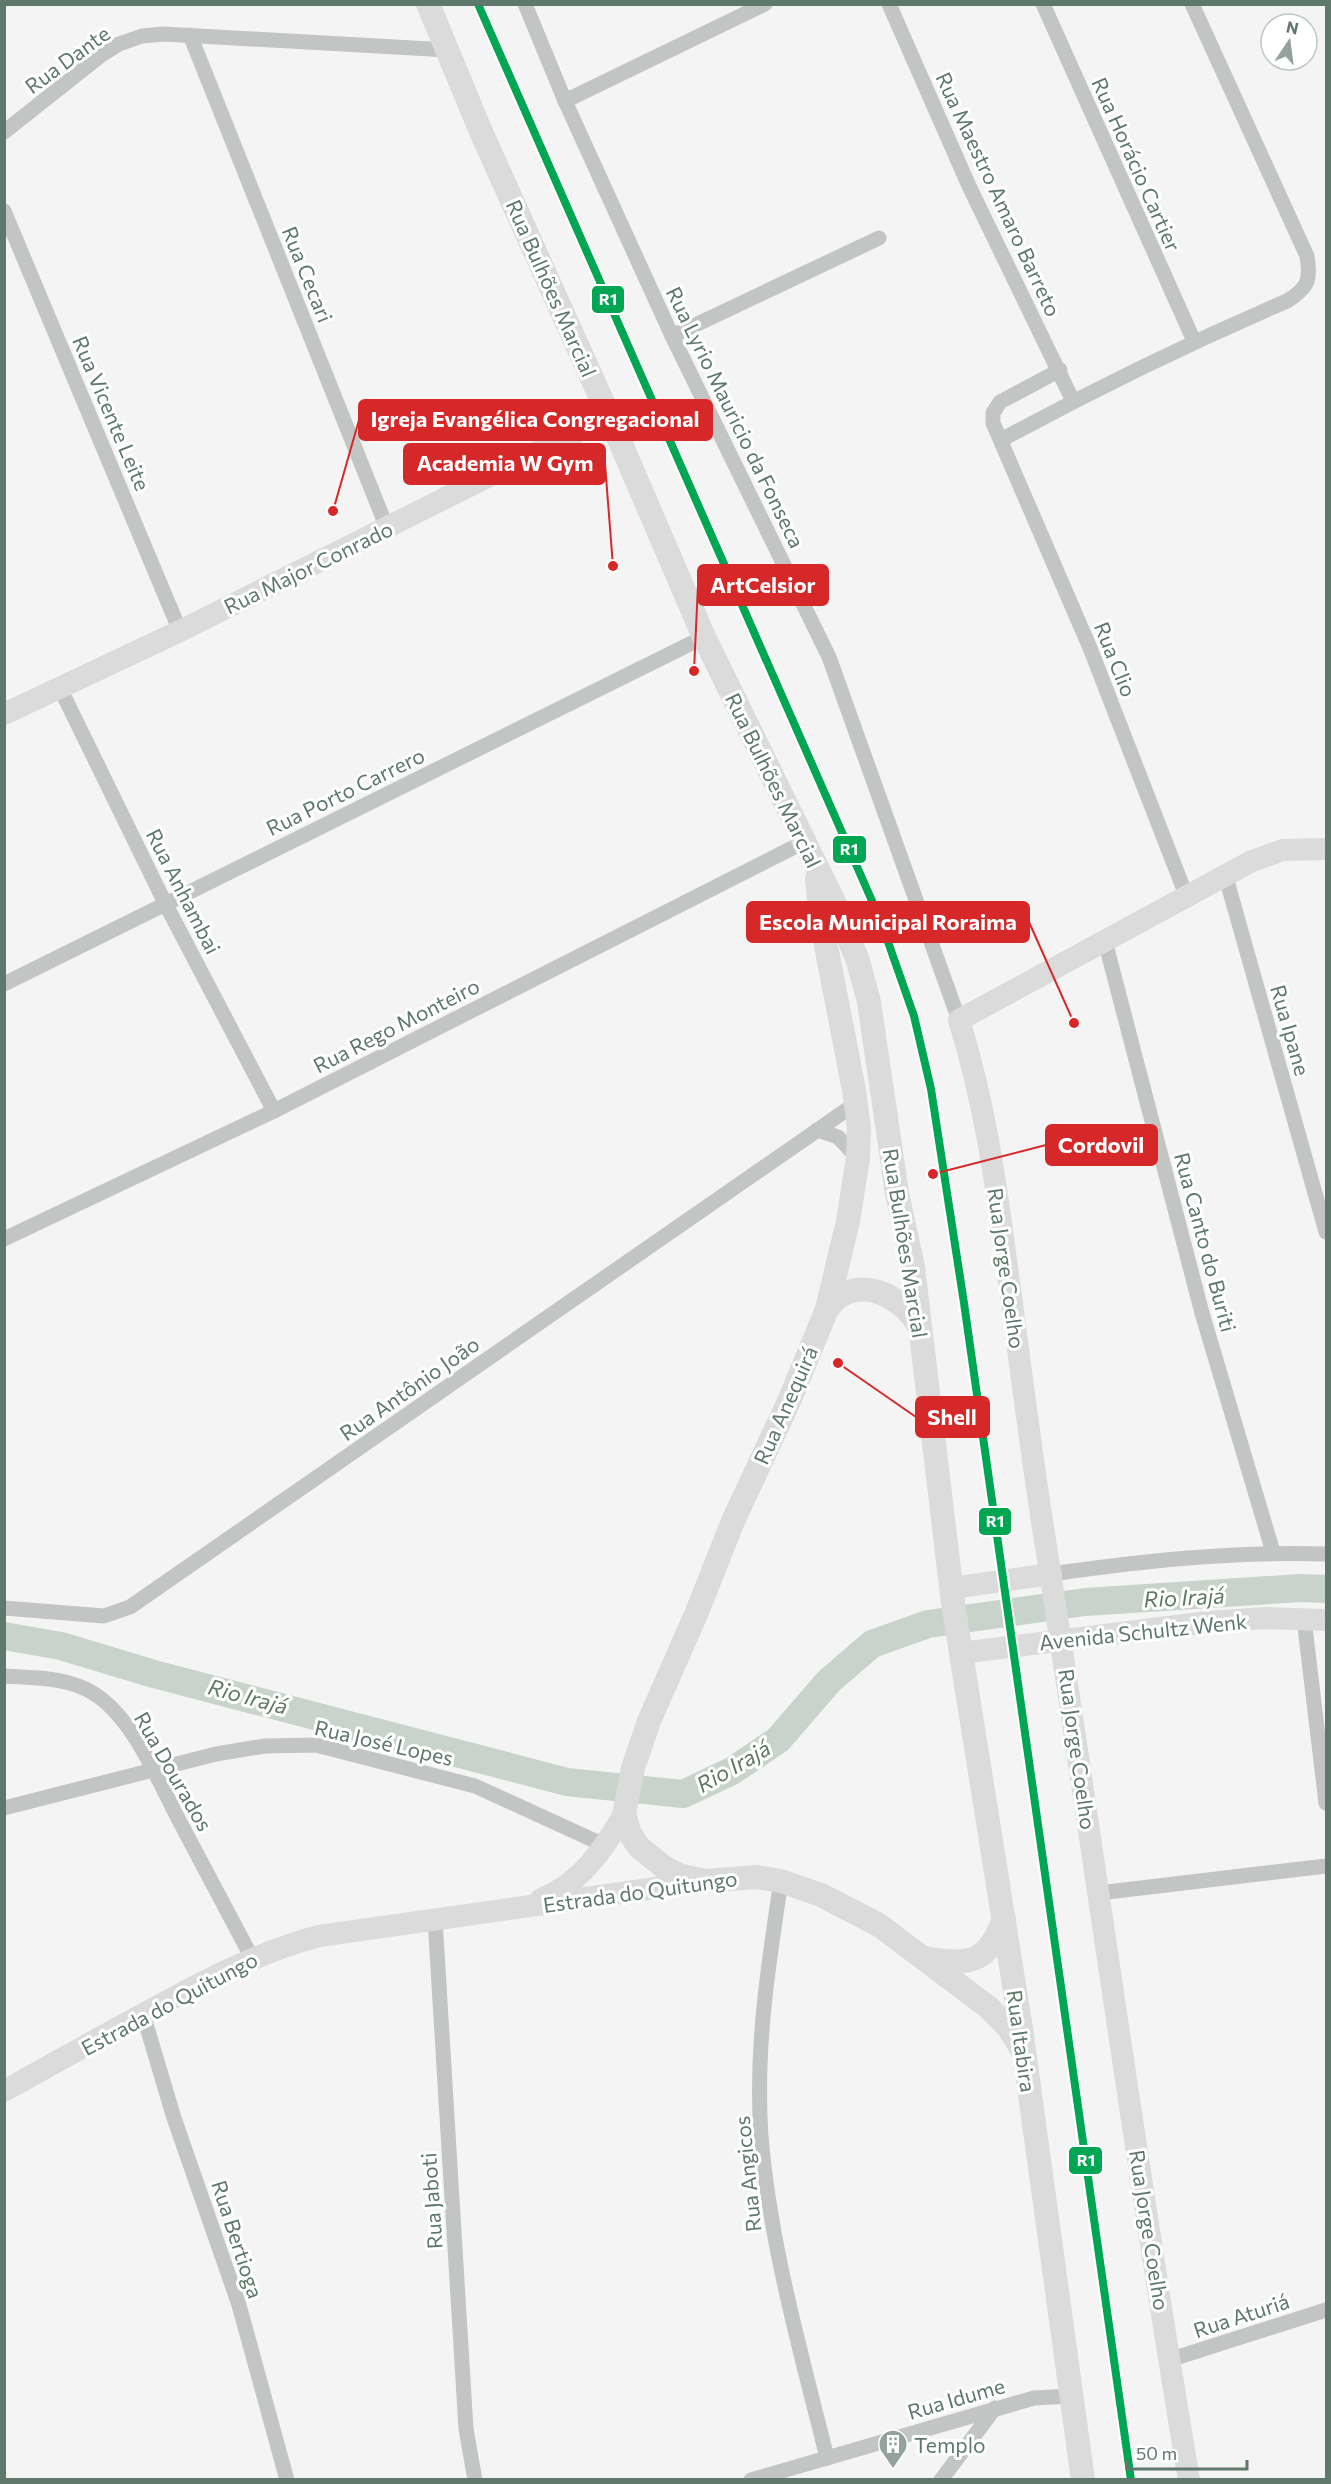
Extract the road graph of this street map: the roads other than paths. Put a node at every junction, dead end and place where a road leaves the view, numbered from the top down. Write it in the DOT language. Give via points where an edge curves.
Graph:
graph roads {
  1 [pos="429,4"];
  2 [pos="525,4"];
  3 [pos="747,4"];
  4 [pos="765,4"];
  5 [pos="889,4"];
  6 [pos="1043,4"];
  7 [pos="1192,4"];
  8 [pos="732,19"];
  9 [pos="190,35"];
  10 [pos="448,50"];
  11 [pos="565,100"];
  12 [pos="4,132"];
  13 [pos="4,211"];
  14 [pos="879,238"];
  15 [pos="672,336"];
  16 [pos="1194,341"];
  17 [pos="1060,370"];
  18 [pos="1073,401"];
  19 [pos="609,416"];
  20 [pos="1001,440"];
  21 [pos="387,528"];
  22 [pos="180,631"];
  23 [pos="704,637"];
  24 [pos="60,688"];
  25 [pos="4,714"];
  26 [pos="804,842"];
  27 [pos="1326,849"];
  28 [pos="816,867"];
  29 [pos="1225,874"];
  30 [pos="1186,895"];
  31 [pos="165,903"];
  32 [pos="1105,941"];
  33 [pos="4,984"];
  34 [pos="958,1020"];
  35 [pos="855,1104"];
  36 [pos="274,1111"];
  37 [pos="817,1130"];
  38 [pos="858,1158"];
  39 [pos="1326,1232"];
  40 [pos="4,1239"];
  41 [pos="827,1309"];
  42 [pos="919,1326"];
  43 [pos="1273,1552"];
  44 [pos="1326,1554"];
  45 [pos="1052,1581"];
  46 [pos="952,1596"];
  47 [pos="4,1608"];
  48 [pos="1315,1620"];
  49 [pos="1060,1631"];
  50 [pos="960,1647"];
  51 [pos="4,1676"];
  52 [pos="153,1771"];
  53 [pos="1326,1803"];
  54 [pos="4,1808"];
  55 [pos="625,1808"];
  56 [pos="604,1845"];
  57 [pos="1326,1866"];
  58 [pos="706,1881"];
  59 [pos="782,1881"];
  60 [pos="1099,1893"];
  61 [pos="520,1908"];
  62 [pos="1004,1918"];
  63 [pos="435,1919"];
  64 [pos="252,1958"];
  65 [pos="924,1958"];
  66 [pos="143,2014"];
  67 [pos="1024,2052"];
  68 [pos="4,2091"];
  69 [pos="1326,2310"];
  70 [pos="1169,2360"];
  71 [pos="1070,2396"];
  72 [pos="995,2408"];
  73 [pos="827,2458"];
  74 [pos="287,2480"];
  75 [pos="475,2480"];
  76 [pos="751,2480"];
  77 [pos="941,2480"];
  78 [pos="1083,2480"];
  79 [pos="1190,2480"];
  1 -- 10 [label="main road, Rua Bulhões Marcial"];
  2 -- 11 [label="street, Rua Lyrio Mauricio da Fonseca"];
  3 -- 8 [label="street"];
  4 -- 8 [label="street"];
  5 -- 17 [label="street, Rua Maestro Amaro Barreto" via="969,186"];
  6 -- 16 [label="street, Rua Horácio Cartier"];
  7 -- 16 [label="street" via="1307,256 1309,271 1307,284 1287,301"];
  8 -- 11 [label="street"];
  9 -- 10 [label="street, Rua Dante"];
  9 -- 12 [label="street, Rua Dante" via="142,36 119,44"];
  9 -- 21 [label="street, Rua Cecari"];
  10 -- 19 [label="main road, Rua Bulhões Marcial"];
  11 -- 15 [label="street, Rua Lyrio Mauricio da Fonseca"];
  13 -- 22 [label="street, Rua Vicente Leite"];
  14 -- 15 [label="street"];
  15 -- 34 [label="street, Rua Lyrio Mauricio da Fonseca" via="829,657"];
  16 -- 18 [label="street"];
  17 -- 18 [label="street, Rua Maestro Amaro Barreto"];
  17 -- 20 [label="street, Rua Clio" via="996,405 993,423"];
  18 -- 20 [label="street"];
  19 -- 21 [label="street, Rua Major Conrado"];
  19 -- 23 [label="main road, Rua Bulhões Marcial"];
  20 -- 30 [label="street, Rua Clio" via="1090,648"];
  21 -- 22 [label="street, Rua Major Conrado"];
  22 -- 24 [label="street, Rua Major Conrado"];
  23 -- 26 [label="main road, Rua Bulhões Marcial"];
  23 -- 31 [label="street, Rua Porto Carrero"];
  24 -- 25 [label="street, Rua Major Conrado"];
  24 -- 31 [label="street, Rua Anhambai"];
  26 -- 28 [label="main road, Rua Bulhões Marcial"];
  26 -- 36 [label="street, Rua Rego Monteiro"];
  27 -- 29 [label="street" via="1283,850"];
  28 -- 35 [label="main road, Rua Anequirá" via="821,920"];
  28 -- 42 [label="main road, Rua Bulhões Marcial" via="835,903 869,1002 897,1193 913,1267"];
  29 -- 30 [label="street"];
  29 -- 39 [label="street, Rua Ipane"];
  30 -- 32 [label="street"];
  31 -- 33 [label="street, Rua Porto Carrero"];
  31 -- 36 [label="street, Rua Anhambai"];
  32 -- 34 [label="street"];
  32 -- 43 [label="street, Rua Canto do Buriti" via="1202,1313"];
  34 -- 45 [label="street, Rua Jorge Coelho" via="978,1084 992,1155"];
  35 -- 37 [label="street, Rua Antônio João"];
  35 -- 38 [label="main road, Rua Anequirá"];
  36 -- 40 [label="street, Rua Rego Monteiro"];
  37 -- 38 [label="street" via="837,1137"];
  37 -- 47 [label="street, Rua Antônio João" via="130,1607 104,1616"];
  38 -- 41 [label="main road, Rua Anequirá"];
  41 -- 42 [label="main road" via="838,1296 870,1290 901,1303"];
  41 -- 55 [label="main road, Rua Anequirá" via="649,1721"];
  42 -- 46 [label="main road, Rua Bulhões Marcial"];
  43 -- 44 [label="street"];
  43 -- 45 [label="street" via="1157,1559"];
  45 -- 46 [label="street"];
  45 -- 49 [label="street, Rua Jorge Coelho"];
  46 -- 50 [label="main road, Rua Itabira"];
  48 -- 49 [label="street, Avenida Schultz Wenk" via="1266,1618"];
  48 -- 53 [label="street"];
  49 -- 50 [label="street, Avenida Schultz Wenk"];
  49 -- 60 [label="street, Rua Jorge Coelho"];
  50 -- 62 [label="main road, Rua Itabira"];
  51 -- 52 [label="street, Rua Dourados" via="62,1681 95,1694 125,1723"];
  52 -- 54 [label="street, Rua José Lopes"];
  52 -- 56 [label="street, Rua José Lopes" via="265,1746 316,1745 474,1786"];
  52 -- 64 [label="street, Rua Dourados"];
  55 -- 56 [label="street, Estrada do Quitungo"];
  55 -- 58 [label="main road" via="630,1834 651,1859 682,1876"];
  56 -- 61 [label="street, Estrada do Quitungo" via="565,1887"];
  57 -- 60 [label="street"];
  58 -- 59 [label="main road, Estrada do Quitungo" via="735,1877"];
  58 -- 61 [label="street, Estrada do Quitungo"];
  59 -- 65 [label="main road, Estrada do Quitungo" via="821,1895 879,1925"];
  59 -- 73 [label="street, Rua Angicos" via="763,2012 761,2134 768,2200 785,2287"];
  60 -- 70 [label="street, Rua Jorge Coelho"];
  61 -- 63 [label="street, Estrada do Quitungo"];
  62 -- 65 [label="main road" via="992,1946 972,1959 952,1962"];
  62 -- 67 [label="main road, Rua Itabira"];
  63 -- 64 [label="street, Estrada do Quitungo" via="319,1936"];
  63 -- 75 [label="street, Rua Jaboti" via="466,2429"];
  64 -- 66 [label="street, Estrada do Quitungo"];
  65 -- 67 [label="main road, Estrada do Quitungo" via="988,2007 1008,2027"];
  66 -- 68 [label="street, Estrada do Quitungo"];
  66 -- 74 [label="street, Rua Bertioga" via="174,2118 239,2305"];
  67 -- 71 [label="main road, Rua Itabira"];
  69 -- 70 [label="street, Rua Aturiá"];
  70 -- 79 [label="street, Rua Jorge Coelho"];
  71 -- 72 [label="street, Rua Idume" via="1034,2398"];
  71 -- 78 [label="main road, Rua Itabira"];
  72 -- 73 [label="street, Rua Idume"];
  72 -- 77 [label="street"];
  73 -- 76 [label="street, Rua Idume"];
}
